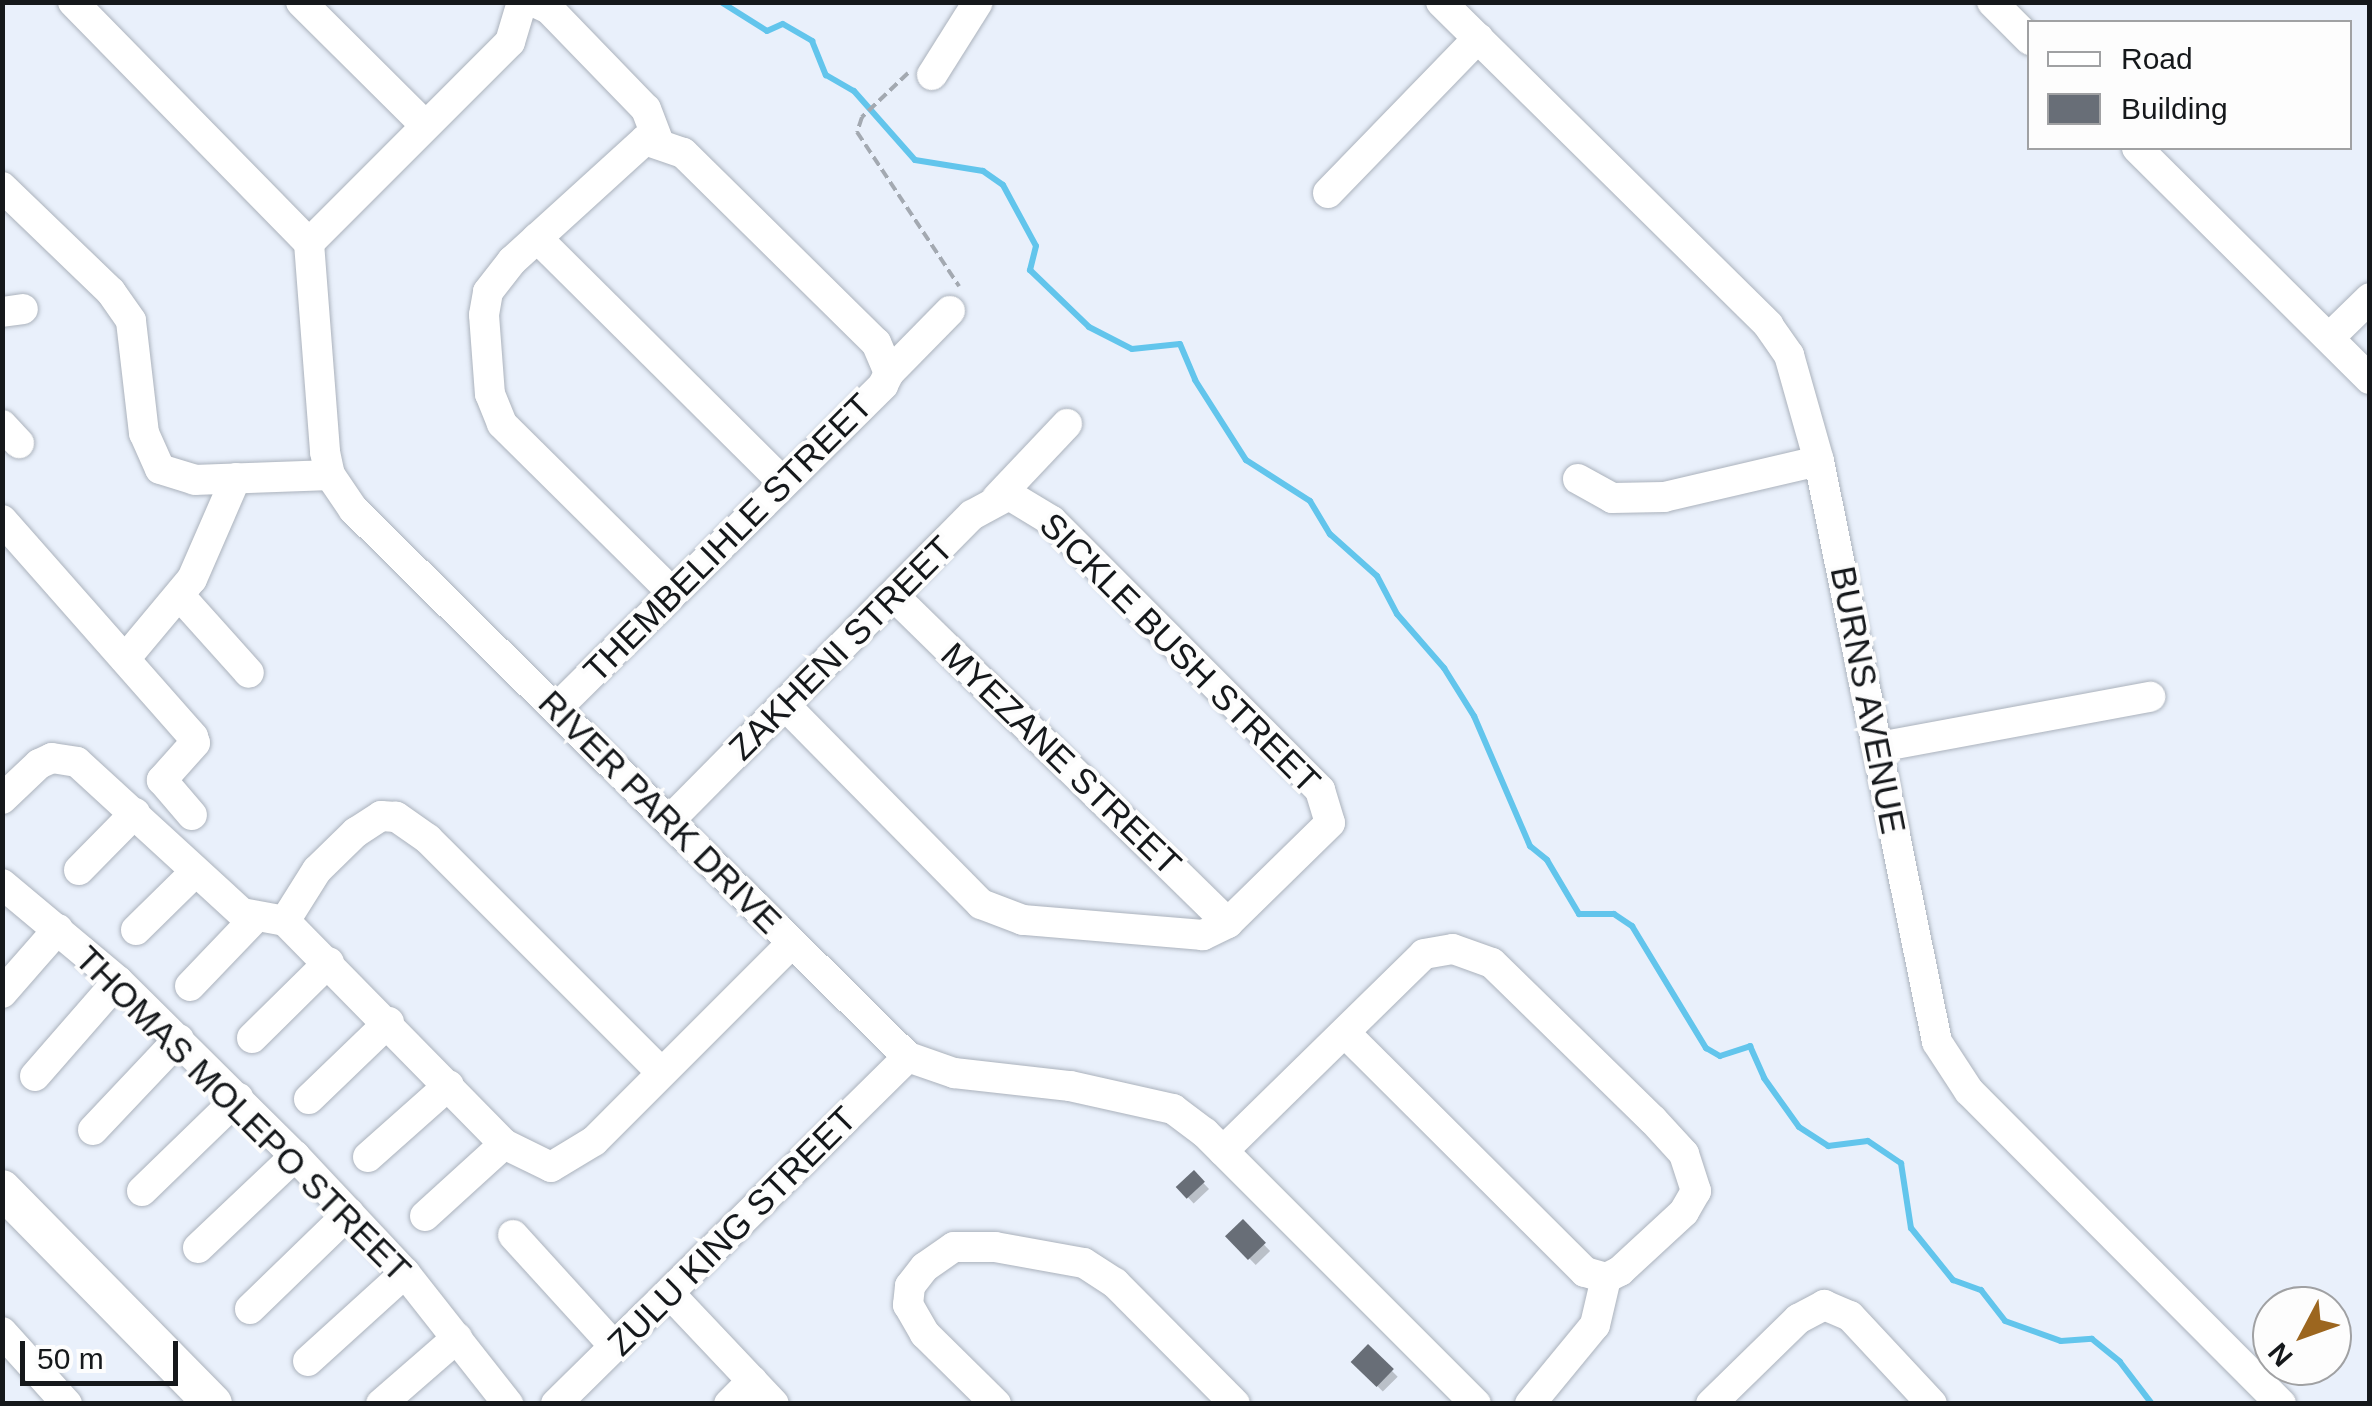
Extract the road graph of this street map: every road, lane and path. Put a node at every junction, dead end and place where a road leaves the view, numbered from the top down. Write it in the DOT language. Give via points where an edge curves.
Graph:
graph roads {
  1 [pos="73,2"];
  2 [pos="301,2"];
  3 [pos="522,2"];
  4 [pos="534,2"];
  5 [pos="978,2"];
  6 [pos="1441,2"];
  7 [pos="1478,38"];
  8 [pos="932,75"];
  9 [pos="886,95"];
  10 [pos="426,125"];
  11 [pos="651,140"];
  12 [pos="2140,150"];
  13 [pos="2,187"];
  14 [pos="1328,192"];
  15 [pos="537,238"];
  16 [pos="309,243"];
  17 [pos="2370,298"];
  18 [pos="950,311"];
  19 [pos="2330,338"];
  20 [pos="889,368"];
  21 [pos="2370,379"];
  22 [pos="1068,424"];
  23 [pos="1820,461"];
  24 [pos="330,475"];
  25 [pos="236,478"];
  26 [pos="1578,480"];
  27 [pos="782,481"];
  28 [pos="1010,499"];
  29 [pos="2,520"];
  30 [pos="673,593"];
  31 [pos="180,596"];
  32 [pos="894,596"];
  33 [pos="124,659"];
  34 [pos="249,673"];
  35 [pos="2150,697"];
  36 [pos="786,706"];
  37 [pos="557,708"];
  38 [pos="1879,747"];
  39 [pos="2,799"];
  40 [pos="135,813"];
  41 [pos="192,814"];
  42 [pos="670,820"];
  43 [pos="78,870"];
  44 [pos="194,872"];
  45 [pos="2,884"];
  46 [pos="270,918"];
  47 [pos="1228,923"];
  48 [pos="58,928"];
  49 [pos="136,930"];
  50 [pos="792,943"];
  51 [pos="329,962"];
  52 [pos="118,981"];
  53 [pos="190,986"];
  54 [pos="2,993"];
  55 [pos="388,1022"];
  56 [pos="1346,1034"];
  57 [pos="252,1038"];
  58 [pos="179,1039"];
  59 [pos="908,1057"];
  60 [pos="661,1072"];
  61 [pos="35,1076"];
  62 [pos="449,1085"];
  63 [pos="238,1098"];
  64 [pos="308,1099"];
  65 [pos="93,1130"];
  66 [pos="504,1144"];
  67 [pos="1224,1151"];
  68 [pos="295,1156"];
  69 [pos="368,1157"];
  70 [pos="2,1189"];
  71 [pos="142,1192"];
  72 [pos="2,1214"];
  73 [pos="349,1214"];
  74 [pos="425,1216"];
  75 [pos="513,1235"];
  76 [pos="198,1248"];
  77 [pos="404,1273"];
  78 [pos="1613,1274"];
  79 [pos="670,1294"];
  80 [pos="250,1309"];
  81 [pos="2,1332"];
  82 [pos="457,1338"];
  83 [pos="616,1347"];
  84 [pos="308,1361"];
  85 [pos="752,1381"];
  86 [pos="508,1403"];
  87 [pos="67,1404"];
  88 [pos="196,1404"];
  89 [pos="213,1404"];
  90 [pos="381,1404"];
  91 [pos="556,1404"];
  92 [pos="729,1404"];
  93 [pos="774,1404"];
  94 [pos="996,1404"];
  95 [pos="1234,1404"];
  96 [pos="1476,1404"];
  97 [pos="1530,1404"];
  98 [pos="1711,1404"];
  99 [pos="1932,1404"];
  100 [pos="2281,1404"];
  1 -- 16 [label="street"];
  2 -- 10 [label="street"];
  3 -- 10 [label="street" via="510,42"];
  4 -- 11 [label="street" via="549,9 646,109"];
  5 -- 8 [label="street"];
  6 -- 7 [label="street, BURNS AVENUE"];
  7 -- 14 [label="street"];
  7 -- 23 [label="street, BURNS AVENUE" via="1780,339 1804,392"];
  9 -- 18 [label="path" via="856,132 956,276 958,299"];
  10 -- 16 [label="street"];
  11 -- 15 [label="street"];
  11 -- 20 [label="street" via="682,153"];
  12 -- 19 [label="street"];
  13 -- 25 [label="street" via="111,292 131,321 144,433 160,468 195,480"];
  15 -- 27 [label="street"];
  15 -- 30 [label="street" via="488,292 484,314 494,410 516,440"];
  16 -- 24 [label="street"];
  17 -- 19 [label="street"];
  18 -- 20 [label="street, THEMBELIHLE STREET"];
  19 -- 21 [label="street"];
  20 -- 27 [label="street, THEMBELIHLE STREET"];
  22 -- 28 [label="street, ZAKHENI STREET"];
  23 -- 26 [label="street" via="1664,497 1612,498"];
  23 -- 38 [label="street, BURNS AVENUE"];
  24 -- 25 [label="street"];
  24 -- 37 [label="street, RIVER PARK DRIVE" via="352,509"];
  25 -- 31 [label="street"];
  27 -- 30 [label="street, THEMBELIHLE STREET"];
  28 -- 32 [label="street, ZAKHENI STREET"];
  28 -- 47 [label="street, SICKLE BUSH STREET" via="1320,790 1330,811 1317,841"];
  29 -- 33 [label="street"];
  30 -- 37 [label="street, THEMBELIHLE STREET"];
  31 -- 33 [label="street"];
  31 -- 34 [label="street"];
  32 -- 36 [label="street, ZAKHENI STREET"];
  32 -- 47 [label="street, MYEZANE STREET"];
  33 -- 41 [label="street" via="193,737 162,780"];
  35 -- 38 [label="street"];
  36 -- 42 [label="street, ZAKHENI STREET"];
  36 -- 47 [label="street" via="941,866 1002,915 1186,938"];
  37 -- 42 [label="street, RIVER PARK DRIVE"];
  38 -- 100 [label="street, BURNS AVENUE" via="1930,1022 1952,1070"];
  39 -- 40 [label="street" via="39,764 62,758 76,762"];
  40 -- 43 [label="street"];
  40 -- 44 [label="street"];
  42 -- 50 [label="street, RIVER PARK DRIVE"];
  44 -- 46 [label="street" via="242,913"];
  44 -- 49 [label="street"];
  45 -- 48 [label="street, THOMAS MOLEPO STREET"];
  46 -- 51 [label="street"];
  46 -- 53 [label="street"];
  46 -- 60 [label="street" via="356,832 381,816 396,817 428,839"];
  48 -- 52 [label="street, THOMAS MOLEPO STREET"];
  48 -- 54 [label="street"];
  50 -- 59 [label="street, RIVER PARK DRIVE"];
  50 -- 60 [label="street"];
  51 -- 55 [label="street"];
  51 -- 57 [label="street"];
  52 -- 58 [label="street, THOMAS MOLEPO STREET"];
  52 -- 61 [label="street"];
  55 -- 62 [label="street"];
  55 -- 64 [label="street"];
  56 -- 67 [label="street"];
  56 -- 78 [label="street" via="1574,1264"];
  56 -- 78 [label="street" via="1424,954 1453,949 1492,963 1676,1143 1696,1179 1684,1212"];
  58 -- 63 [label="street, THOMAS MOLEPO STREET"];
  58 -- 65 [label="street"];
  59 -- 67 [label="street, RIVER PARK DRIVE" via="954,1073 1150,1100 1188,1120"];
  59 -- 79 [label="street, ZULU KING STREET"];
  60 -- 66 [label="street" via="578,1156 538,1165"];
  62 -- 66 [label="street"];
  62 -- 69 [label="street"];
  63 -- 68 [label="street, THOMAS MOLEPO STREET"];
  63 -- 71 [label="street"];
  66 -- 74 [label="street"];
  67 -- 96 [label="street, RIVER PARK DRIVE"];
  68 -- 73 [label="street, THOMAS MOLEPO STREET"];
  68 -- 76 [label="street"];
  70 -- 89 [label="main road" via="79,1260"];
  72 -- 88 [label="main road" via="88,1291"];
  73 -- 77 [label="street, THOMAS MOLEPO STREET"];
  73 -- 80 [label="street"];
  75 -- 83 [label="street"];
  77 -- 82 [label="street, THOMAS MOLEPO STREET"];
  77 -- 84 [label="street"];
  78 -- 97 [label="street" via="1595,1326"];
  79 -- 83 [label="street, ZULU KING STREET"];
  79 -- 85 [label="street"];
  81 -- 87 [label="street"];
  82 -- 86 [label="street, THOMAS MOLEPO STREET"];
  82 -- 90 [label="street"];
  83 -- 91 [label="street, ZULU KING STREET"];
  85 -- 92 [label="street"];
  85 -- 93 [label="street"];
  94 -- 95 [label="street" via="909,1310 910,1286 934,1258 954,1247 995,1247 1084,1263 1115,1283"];
  98 -- 99 [label="street" via="1808,1310 1824,1305 1850,1316"];
}
